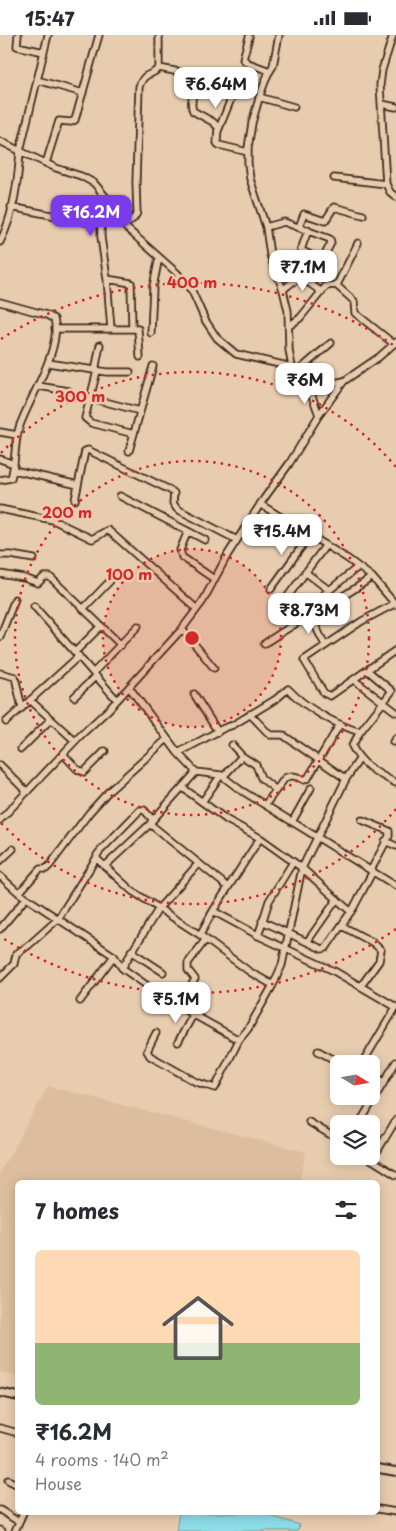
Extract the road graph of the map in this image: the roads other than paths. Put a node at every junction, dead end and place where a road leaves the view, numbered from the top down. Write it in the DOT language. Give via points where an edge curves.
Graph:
graph roads {
  1 [pos="18,35"];
  2 [pos="48,35"];
  3 [pos="100,35"];
  4 [pos="159,35"];
  5 [pos="279,35"];
  6 [pos="393,35"];
  7 [pos="249,37"];
  8 [pos="44,52"];
  9 [pos="159,69"];
  10 [pos="270,71"];
  11 [pos="37,80"];
  12 [pos="83,93"];
  13 [pos="233,94"];
  14 [pos="260,97"];
  15 [pos="382,104"];
  16 [pos="294,107"];
  17 [pos="396,107"];
  18 [pos="218,131"];
  19 [pos="0,141"];
  20 [pos="20,151"];
  21 [pos="248,152"];
  22 [pos="46,163"];
  23 [pos="334,178"];
  24 [pos="386,184"];
  25 [pos="101,192"];
  26 [pos="396,197"];
  27 [pos="12,207"];
  28 [pos="363,215"];
  29 [pos="101,225"];
  30 [pos="124,226"];
  31 [pos="266,227"];
  32 [pos="299,227"];
  33 [pos="308,230"];
  34 [pos="0,242"];
  35 [pos="358,243"];
  36 [pos="159,257"];
  37 [pos="322,261"];
  38 [pos="317,270"];
  39 [pos="107,279"];
  40 [pos="336,285"];
  41 [pos="283,290"];
  42 [pos="322,291"];
  43 [pos="0,302"];
  44 [pos="289,326"];
  45 [pos="132,328"];
  46 [pos="55,329"];
  47 [pos="111,329"];
  48 [pos="150,333"];
  49 [pos="331,343"];
  50 [pos="395,343"];
  51 [pos="100,345"];
  52 [pos="140,357"];
  53 [pos="48,363"];
  54 [pos="153,366"];
  55 [pos="294,370"];
  56 [pos="96,371"];
  57 [pos="130,372"];
  58 [pos="344,381"];
  59 [pos="38,385"];
  60 [pos="309,388"];
  61 [pos="69,391"];
  62 [pos="90,397"];
  63 [pos="140,411"];
  64 [pos="320,415"];
  65 [pos="0,432"];
  66 [pos="134,434"];
  67 [pos="17,435"];
  68 [pos="129,451"];
  69 [pos="0,459"];
  70 [pos="14,467"];
  71 [pos="0,480"];
  72 [pos="78,485"];
  73 [pos="120,496"];
  74 [pos="75,500"];
  75 [pos="260,504"];
  76 [pos="0,509"];
  77 [pos="188,531"];
  78 [pos="310,535"];
  79 [pos="205,540"];
  80 [pos="237,540"];
  81 [pos="326,545"];
  82 [pos="0,555"];
  83 [pos="34,559"];
  84 [pos="358,567"];
  85 [pos="305,572"];
  86 [pos="0,574"];
  87 [pos="372,577"];
  88 [pos="214,579"];
  89 [pos="110,581"];
  90 [pos="271,589"];
  91 [pos="329,591"];
  92 [pos="288,596"];
  93 [pos="15,599"];
  94 [pos="396,604"];
  95 [pos="34,606"];
  96 [pos="83,609"];
  97 [pos="197,609"];
  98 [pos="306,609"];
  99 [pos="310,615"];
  100 [pos="101,626"];
  101 [pos="138,627"];
  102 [pos="182,629"];
  103 [pos="0,637"];
  104 [pos="264,644"];
  105 [pos="121,645"];
  106 [pos="325,645"];
  107 [pos="395,653"];
  108 [pos="77,654"];
  109 [pos="214,668"];
  110 [pos="367,670"];
  111 [pos="0,673"];
  112 [pos="95,674"];
  113 [pos="354,680"];
  114 [pos="129,687"];
  115 [pos="194,693"];
  116 [pos="394,693"];
  117 [pos="74,697"];
  118 [pos="30,700"];
  119 [pos="117,700"];
  120 [pos="383,702"];
  121 [pos="22,708"];
  122 [pos="396,712"];
  123 [pos="250,714"];
  124 [pos="51,719"];
  125 [pos="6,722"];
  126 [pos="340,724"];
  127 [pos="360,731"];
  128 [pos="218,732"];
  129 [pos="167,739"];
  130 [pos="75,741"];
  131 [pos="232,745"];
  132 [pos="21,749"];
  133 [pos="105,751"];
  134 [pos="178,753"];
  135 [pos="63,754"];
  136 [pos="242,756"];
  137 [pos="360,758"];
  138 [pos="319,760"];
  139 [pos="0,765"];
  140 [pos="196,772"];
  141 [pos="222,776"];
  142 [pos="346,779"];
  143 [pos="396,783"];
  144 [pos="183,788"];
  145 [pos="311,788"];
  146 [pos="276,790"];
  147 [pos="27,792"];
  148 [pos="202,801"];
  149 [pos="265,805"];
  150 [pos="362,820"];
  151 [pos="0,821"];
  152 [pos="152,822"];
  153 [pos="292,822"];
  154 [pos="316,837"];
  155 [pos="260,838"];
  156 [pos="385,841"];
  157 [pos="396,846"];
  158 [pos="13,849"];
  159 [pos="97,857"];
  160 [pos="0,861"];
  161 [pos="293,862"];
  162 [pos="198,864"];
  163 [pos="105,866"];
  164 [pos="302,868"];
  165 [pos="372,871"];
  166 [pos="0,876"];
  167 [pos="396,885"];
  168 [pos="228,887"];
  169 [pos="18,893"];
  170 [pos="26,898"];
  171 [pos="336,899"];
  172 [pos="158,908"];
  173 [pos="213,911"];
  174 [pos="351,912"];
  175 [pos="58,919"];
  176 [pos="262,921"];
  177 [pos="342,925"];
  178 [pos="0,929"];
  179 [pos="289,933"];
  180 [pos="258,936"];
  181 [pos="203,937"];
  182 [pos="307,942"];
  183 [pos="286,949"];
  184 [pos="131,951"];
  185 [pos="114,956"];
  186 [pos="122,968"];
  187 [pos="163,972"];
  188 [pos="0,979"];
  189 [pos="273,985"];
  190 [pos="361,986"];
  191 [pos="80,1001"];
  192 [pos="179,1007"];
  193 [pos="396,1007"];
  194 [pos="193,1015"];
  195 [pos="156,1033"];
  196 [pos="239,1040"];
  197 [pos="178,1042"];
  198 [pos="318,1051"];
  199 [pos="367,1055"];
  200 [pos="330,1057"];
  201 [pos="396,1062"];
  202 [pos="380,1080"];
  203 [pos="384,1082"];
  204 [pos="364,1115"];
  205 [pos="309,1121"];
  206 [pos="396,1121"];
  207 [pos="330,1134"];
  208 [pos="380,1147"];
  209 [pos="380,1165"];
  210 [pos="396,1175"];
  211 [pos="0,1428"];
  212 [pos="15,1432"];
  213 [pos="8,1479"];
  214 [pos="15,1483"];
  215 [pos="380,1509"];
  216 [pos="0,1510"];
  217 [pos="396,1512"];
  218 [pos="22,1515"];
  219 [pos="19,1521"];
  220 [pos="15,1531"];
  1 -- 8 [label="street" via="17,46"];
  2 -- 8 [label="street"];
  3 -- 12 [label="street"];
  4 -- 9 [label="street"];
  5 -- 10 [label="street"];
  6 -- 15 [label="street" via="380,78"];
  7 -- 10 [label="street" via="243,59"];
  8 -- 11 [label="street"];
  9 -- 18 [label="street" via="195,76 191,108 197,115 216,124"];
  9 -- 30 [label="street" via="142,77 139,87 136,213"];
  10 -- 14 [label="street"];
  11 -- 12 [label="street"];
  11 -- 20 [label="street"];
  12 -- 22 [label="street" via="75,120 60,120 58,123"];
  13 -- 18 [label="street"];
  14 -- 16 [label="street"];
  14 -- 21 [label="street"];
  15 -- 17 [label="street"];
  15 -- 24 [label="street"];
  18 -- 21 [label="street" via="219,145"];
  19 -- 20 [label="street"];
  20 -- 22 [label="street"];
  20 -- 27 [label="street"];
  21 -- 31 [label="street" via="250,179"];
  22 -- 25 [label="street" via="94,183"];
  23 -- 24 [label="street"];
  24 -- 26 [label="street"];
  25 -- 29 [label="street"];
  25 -- 30 [label="street"];
  27 -- 29 [label="street"];
  27 -- 34 [label="street"];
  28 -- 32 [label="street" via="334,207 325,221 304,214"];
  29 -- 39 [label="street"];
  30 -- 36 [label="street"];
  31 -- 32 [label="street" via="284,222"];
  31 -- 41 [label="street" via="270,255"];
  32 -- 33 [label="street"];
  33 -- 37 [label="street" via="301,250"];
  33 -- 37 [label="street" via="331,241"];
  35 -- 40 [label="street"];
  36 -- 48 [label="street"];
  36 -- 55 [label="street" via="192,291 217,338 236,354"];
  37 -- 38 [label="street"];
  39 -- 45 [label="street" via="131,283"];
  39 -- 47 [label="street"];
  40 -- 42 [label="street" via="326,286"];
  40 -- 50 [label="street" via="354,301 355,313"];
  41 -- 42 [label="street" via="295,279 300,279"];
  41 -- 44 [label="street"];
  42 -- 44 [label="street" via="300,318"];
  43 -- 46 [label="street" via="51,317"];
  44 -- 55 [label="street" via="289,350"];
  45 -- 47 [label="street"];
  45 -- 52 [label="street" via="138,330"];
  46 -- 47 [label="street"];
  46 -- 53 [label="street"];
  49 -- 55 [label="street"];
  50 -- 58 [label="street"];
  51 -- 56 [label="street"];
  53 -- 56 [label="street"];
  53 -- 59 [label="street"];
  54 -- 63 [label="street"];
  55 -- 60 [label="street"];
  56 -- 57 [label="street"];
  56 -- 62 [label="street"];
  58 -- 60 [label="street"];
  58 -- 64 [label="street"];
  59 -- 61 [label="street"];
  59 -- 67 [label="street"];
  60 -- 64 [label="street"];
  62 -- 63 [label="street"];
  62 -- 66 [label="street" via="87,420"];
  63 -- 66 [label="street"];
  64 -- 75 [label="street"];
  65 -- 67 [label="street"];
  66 -- 68 [label="street"];
  67 -- 70 [label="street"];
  69 -- 70 [label="street"];
  70 -- 71 [label="street" via="11,478"];
  70 -- 72 [label="street"];
  72 -- 74 [label="street"];
  72 -- 80 [label="street" via="84,453 91,451 170,489 177,509"];
  73 -- 77 [label="street"];
  75 -- 78 [label="street"];
  75 -- 80 [label="street"];
  76 -- 97 [label="street" via="52,520 92,539 104,531 110,532"];
  77 -- 79 [label="street"];
  77 -- 88 [label="street" via="180,551 182,557"];
  78 -- 81 [label="street"];
  78 -- 90 [label="street"];
  80 -- 88 [label="street"];
  81 -- 84 [label="street"];
  81 -- 85 [label="street"];
  82 -- 83 [label="street"];
  84 -- 87 [label="street"];
  84 -- 91 [label="street"];
  85 -- 91 [label="street"];
  85 -- 92 [label="street"];
  86 -- 96 [label="street" via="38,583 48,576"];
  87 -- 94 [label="street"];
  87 -- 99 [label="street"];
  88 -- 97 [label="street"];
  89 -- 96 [label="street"];
  91 -- 98 [label="street"];
  93 -- 103 [label="street"];
  94 -- 106 [label="street" via="374,613"];
  95 -- 108 [label="street"];
  96 -- 100 [label="street"];
  97 -- 102 [label="street"];
  99 -- 104 [label="street"];
  99 -- 106 [label="street"];
  100 -- 105 [label="street"];
  100 -- 108 [label="street"];
  101 -- 105 [label="street"];
  102 -- 109 [label="street"];
  102 -- 114 [label="street"];
  105 -- 112 [label="street"];
  106 -- 113 [label="street" via="304,660 324,693 332,695"];
  107 -- 110 [label="street"];
  108 -- 112 [label="street"];
  108 -- 118 [label="street"];
  110 -- 113 [label="street"];
  110 -- 116 [label="street"];
  111 -- 121 [label="street" via="15,677"];
  112 -- 117 [label="street"];
  112 -- 119 [label="street"];
  113 -- 120 [label="street"];
  114 -- 119 [label="street"];
  114 -- 129 [label="street"];
  115 -- 128 [label="street"];
  116 -- 120 [label="street"];
  118 -- 121 [label="street"];
  118 -- 124 [label="street"];
  119 -- 130 [label="street"];
  120 -- 122 [label="street"];
  120 -- 127 [label="street"];
  121 -- 125 [label="street"];
  123 -- 126 [label="street" via="288,689 297,699"];
  123 -- 128 [label="street"];
  123 -- 138 [label="street" via="267,733 283,735"];
  124 -- 130 [label="street"];
  124 -- 132 [label="street"];
  126 -- 127 [label="street"];
  126 -- 138 [label="street"];
  127 -- 137 [label="street" via="352,746"];
  128 -- 134 [label="street"];
  129 -- 134 [label="street"];
  129 -- 169 [label="street" via="108,792 50,865 40,869"];
  130 -- 135 [label="street"];
  131 -- 136 [label="street"];
  133 -- 135 [label="street" via="84,772"];
  134 -- 140 [label="street"];
  135 -- 147 [label="street"];
  136 -- 141 [label="street"];
  136 -- 146 [label="street" via="256,765 261,778"];
  137 -- 142 [label="street"];
  137 -- 143 [label="street" via="375,772"];
  138 -- 142 [label="street"];
  138 -- 146 [label="street" via="307,780 289,776"];
  139 -- 147 [label="street"];
  140 -- 141 [label="street"];
  140 -- 144 [label="street"];
  141 -- 148 [label="street"];
  141 -- 149 [label="street"];
  142 -- 154 [label="street"];
  144 -- 148 [label="street"];
  144 -- 152 [label="street"];
  145 -- 153 [label="street"];
  146 -- 149 [label="street"];
  147 -- 151 [label="street"];
  148 -- 155 [label="street" via="227,820"];
  149 -- 153 [label="street"];
  150 -- 156 [label="street" via="388,829"];
  152 -- 159 [label="street" via="144,811 140,811"];
  152 -- 162 [label="street"];
  152 -- 163 [label="street"];
  153 -- 154 [label="street"];
  154 -- 164 [label="street"];
  154 -- 165 [label="street"];
  155 -- 161 [label="street"];
  155 -- 168 [label="street"];
  156 -- 157 [label="street"];
  156 -- 165 [label="street"];
  158 -- 160 [label="street"];
  159 -- 163 [label="street"];
  159 -- 175 [label="street"];
  161 -- 164 [label="street"];
  161 -- 176 [label="street" via="269,901"];
  162 -- 168 [label="street"];
  162 -- 172 [label="street"];
  163 -- 172 [label="street" via="132,891"];
  164 -- 171 [label="street"];
  164 -- 179 [label="street"];
  165 -- 167 [label="street"];
  165 -- 174 [label="street"];
  166 -- 169 [label="street"];
  168 -- 173 [label="street"];
  169 -- 170 [label="street"];
  170 -- 175 [label="street"];
  170 -- 178 [label="street"];
  171 -- 174 [label="street"];
  171 -- 182 [label="street"];
  172 -- 181 [label="street"];
  172 -- 184 [label="street"];
  173 -- 180 [label="street"];
  173 -- 181 [label="street"];
  174 -- 177 [label="street"];
  175 -- 185 [label="street"];
  175 -- 188 [label="street" via="16,954 14,964"];
  176 -- 179 [label="street"];
  176 -- 180 [label="street"];
  177 -- 182 [label="street" via="326,949"];
  177 -- 190 [label="street" via="381,950 378,961"];
  179 -- 182 [label="street"];
  179 -- 183 [label="street"];
  180 -- 183 [label="street"];
  181 -- 189 [label="street"];
  181 -- 192 [label="street" via="188,963 188,970 195,979"];
  183 -- 189 [label="street"];
  183 -- 190 [label="street"];
  184 -- 186 [label="street"];
  184 -- 187 [label="street"];
  185 -- 186 [label="street"];
  185 -- 191 [label="street"];
  186 -- 192 [label="street"];
  189 -- 196 [label="street"];
  190 -- 193 [label="street"];
  192 -- 194 [label="street"];
  193 -- 199 [label="street"];
  194 -- 196 [label="street"];
  194 -- 197 [label="street"];
  195 -- 196 [label="street" via="147,1051 150,1056 196,1083 215,1088"];
  198 -- 200 [label="street"];
  201 -- 203 [label="street"];
  202 -- 203 [label="street"];
  203 -- 204 [label="street"];
  205 -- 207 [label="street"];
  206 -- 208 [label="street"];
  209 -- 210 [label="street"];
  211 -- 212 [label="street"];
  213 -- 214 [label="street"];
  215 -- 217 [label="street"];
  216 -- 219 [label="street"];
  218 -- 219 [label="street"];
  219 -- 220 [label="street"];
}
